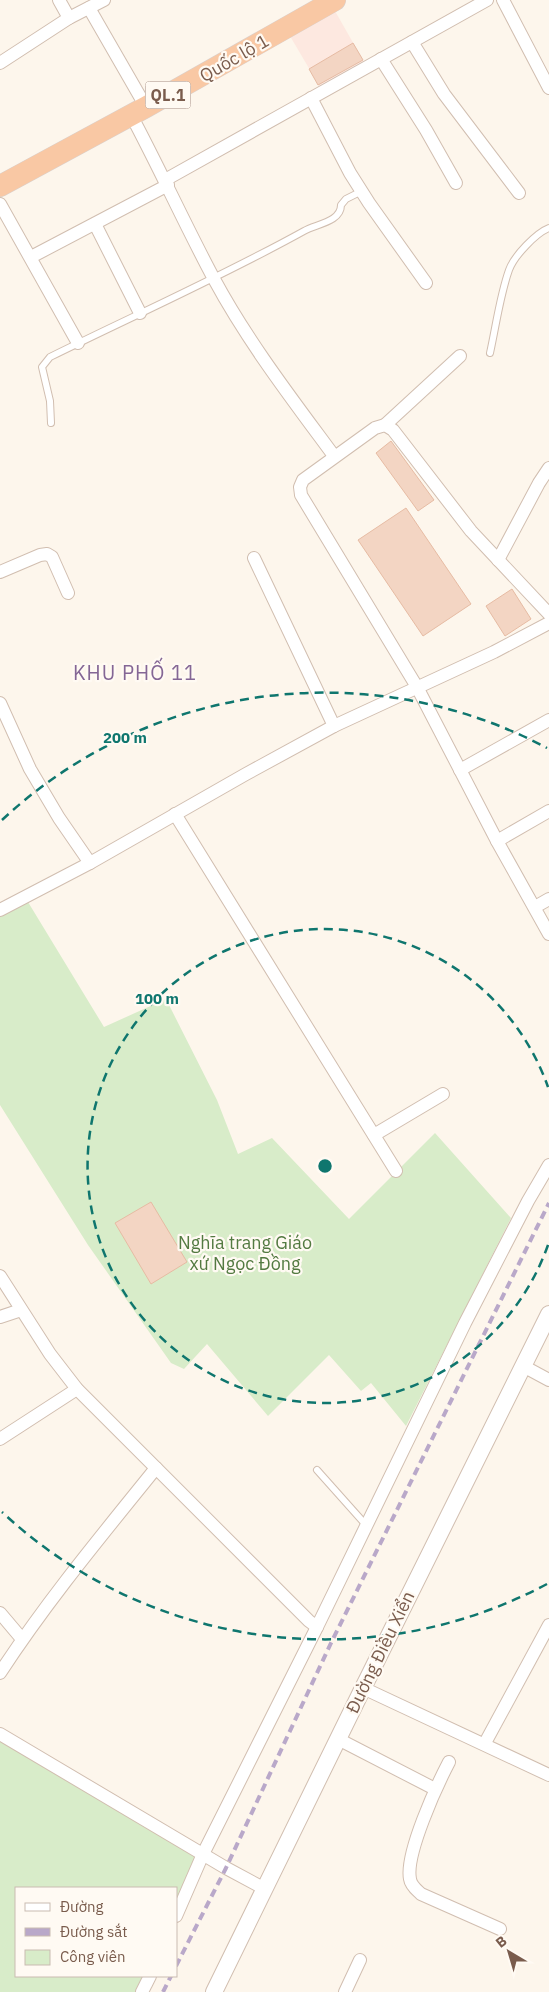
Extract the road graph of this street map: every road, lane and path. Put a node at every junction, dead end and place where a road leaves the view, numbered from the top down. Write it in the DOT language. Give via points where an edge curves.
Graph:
graph roads {
  1 [pos="59,0"];
  2 [pos="335,0"];
  3 [pos="487,0"];
  4 [pos="503,0"];
  5 [pos="98,3"];
  6 [pos="69,18"];
  7 [pos="412,42"];
  8 [pos="381,59"];
  9 [pos="0,63"];
  10 [pos="549,88"];
  11 [pos="311,98"];
  12 [pos="139,111"];
  13 [pos="166,182"];
  14 [pos="456,183"];
  15 [pos="0,186"];
  16 [pos="362,191"];
  17 [pos="519,193"];
  18 [pos="0,204"];
  19 [pos="95,224"];
  20 [pos="549,228"];
  21 [pos="31,257"];
  22 [pos="214,279"];
  23 [pos="426,283"];
  24 [pos="140,313"];
  25 [pos="78,343"];
  26 [pos="490,353"];
  27 [pos="460,356"];
  28 [pos="51,424"];
  29 [pos="385,425"];
  30 [pos="334,456"];
  31 [pos="549,468"];
  32 [pos="254,558"];
  33 [pos="498,560"];
  34 [pos="0,572"];
  35 [pos="68,593"];
  36 [pos="549,614"];
  37 [pos="549,623"];
  38 [pos="417,687"];
  39 [pos="0,703"];
  40 [pos="549,720"];
  41 [pos="334,726"];
  42 [pos="460,770"];
  43 [pos="549,811"];
  44 [pos="175,814"];
  45 [pos="497,841"];
  46 [pos="90,863"];
  47 [pos="549,899"];
  48 [pos="535,908"];
  49 [pos="0,910"];
  50 [pos="549,934"];
  51 [pos="443,1094"];
  52 [pos="374,1135"];
  53 [pos="549,1165"];
  54 [pos="396,1171"];
  55 [pos="0,1276"];
  56 [pos="21,1310"];
  57 [pos="549,1314"];
  58 [pos="0,1317"];
  59 [pos="523,1366"];
  60 [pos="549,1380"];
  61 [pos="77,1388"];
  62 [pos="0,1439"];
  63 [pos="156,1468"];
  64 [pos="317,1470"];
  65 [pos="366,1525"];
  66 [pos="0,1613"];
  67 [pos="549,1625"];
  68 [pos="317,1627"];
  69 [pos="22,1639"];
  70 [pos="0,1673"];
  71 [pos="363,1688"];
  72 [pos="0,1734"];
  73 [pos="338,1739"];
  74 [pos="485,1743"];
  75 [pos="449,1762"];
  76 [pos="549,1774"];
  77 [pos="435,1789"];
  78 [pos="203,1854"];
  79 [pos="265,1889"];
  80 [pos="178,1911"];
  81 [pos="500,1929"];
  82 [pos="360,1960"];
  83 [pos="150,1977"];
  84 [pos="142,1992"];
  85 [pos="214,1992"];
  86 [pos="345,1992"];
  1 -- 6 [label="street"];
  2 -- 12 [label="highway, Quốc lộ 1 / QL.1"];
  3 -- 7 [label="street"];
  4 -- 10 [label="street"];
  5 -- 6 [label="street"];
  5 -- 12 [label="street"];
  6 -- 9 [label="street"];
  7 -- 8 [label="street"];
  7 -- 17 [label="street" via="444,94"];
  8 -- 11 [label="street"];
  8 -- 14 [label="street"];
  11 -- 13 [label="street"];
  11 -- 16 [label="street"];
  12 -- 13 [label="street"];
  12 -- 15 [label="highway, Quốc lộ 1 / QL.1"];
  13 -- 19 [label="street"];
  13 -- 22 [label="street"];
  16 -- 22 [label="lane" via="346,199 338,216 308,228"];
  16 -- 23 [label="street"];
  18 -- 21 [label="street"];
  19 -- 21 [label="street"];
  19 -- 24 [label="street"];
  20 -- 26 [label="lane" via="525,246 510,268"];
  21 -- 25 [label="street"];
  22 -- 24 [label="lane"];
  22 -- 30 [label="street" via="248,337"];
  24 -- 25 [label="lane"];
  25 -- 28 [label="lane" via="50,357 42,367 50,401"];
  27 -- 29 [label="street"];
  29 -- 30 [label="street" via="375,428"];
  29 -- 33 [label="street"];
  30 -- 38 [label="street" via="303,480 301,495"];
  31 -- 33 [label="street"];
  32 -- 41 [label="street"];
  33 -- 36 [label="street"];
  34 -- 35 [label="street" via="47,554 52,557"];
  37 -- 38 [label="street"];
  38 -- 41 [label="street"];
  38 -- 42 [label="street"];
  39 -- 46 [label="street" via="30,769"];
  40 -- 42 [label="street"];
  41 -- 44 [label="street"];
  42 -- 45 [label="street"];
  43 -- 45 [label="street"];
  44 -- 46 [label="street"];
  44 -- 52 [label="street"];
  45 -- 48 [label="street"];
  46 -- 49 [label="street"];
  47 -- 48 [label="street"];
  48 -- 50 [label="street"];
  51 -- 52 [label="street"];
  52 -- 54 [label="street"];
  53 -- 65 [label="street" via="465,1323"];
  55 -- 56 [label="street"];
  56 -- 58 [label="street"];
  56 -- 61 [label="street"];
  57 -- 59 [label="street, Đường Điều Xiển"];
  59 -- 60 [label="street"];
  59 -- 71 [label="street, Đường Điều Xiển"];
  61 -- 62 [label="street"];
  61 -- 63 [label="street"];
  63 -- 68 [label="street"];
  63 -- 69 [label="street"];
  64 -- 65 [label="lane"];
  65 -- 68 [label="street"];
  66 -- 69 [label="street"];
  67 -- 74 [label="street"];
  68 -- 78 [label="street"];
  69 -- 70 [label="street"];
  71 -- 73 [label="street, Đường Điều Xiển"];
  71 -- 74 [label="street"];
  72 -- 78 [label="street"];
  73 -- 77 [label="street"];
  73 -- 79 [label="street, Đường Điều Xiển"];
  74 -- 76 [label="street"];
  75 -- 77 [label="street"];
  77 -- 81 [label="street" via="413,1849 409,1878 412,1885 421,1894"];
  78 -- 79 [label="street"];
  78 -- 80 [label="street"];
  79 -- 85 [label="street, Đường Điều Xiển"];
  82 -- 86 [label="street"];
  83 -- 84 [label="street"];
}
